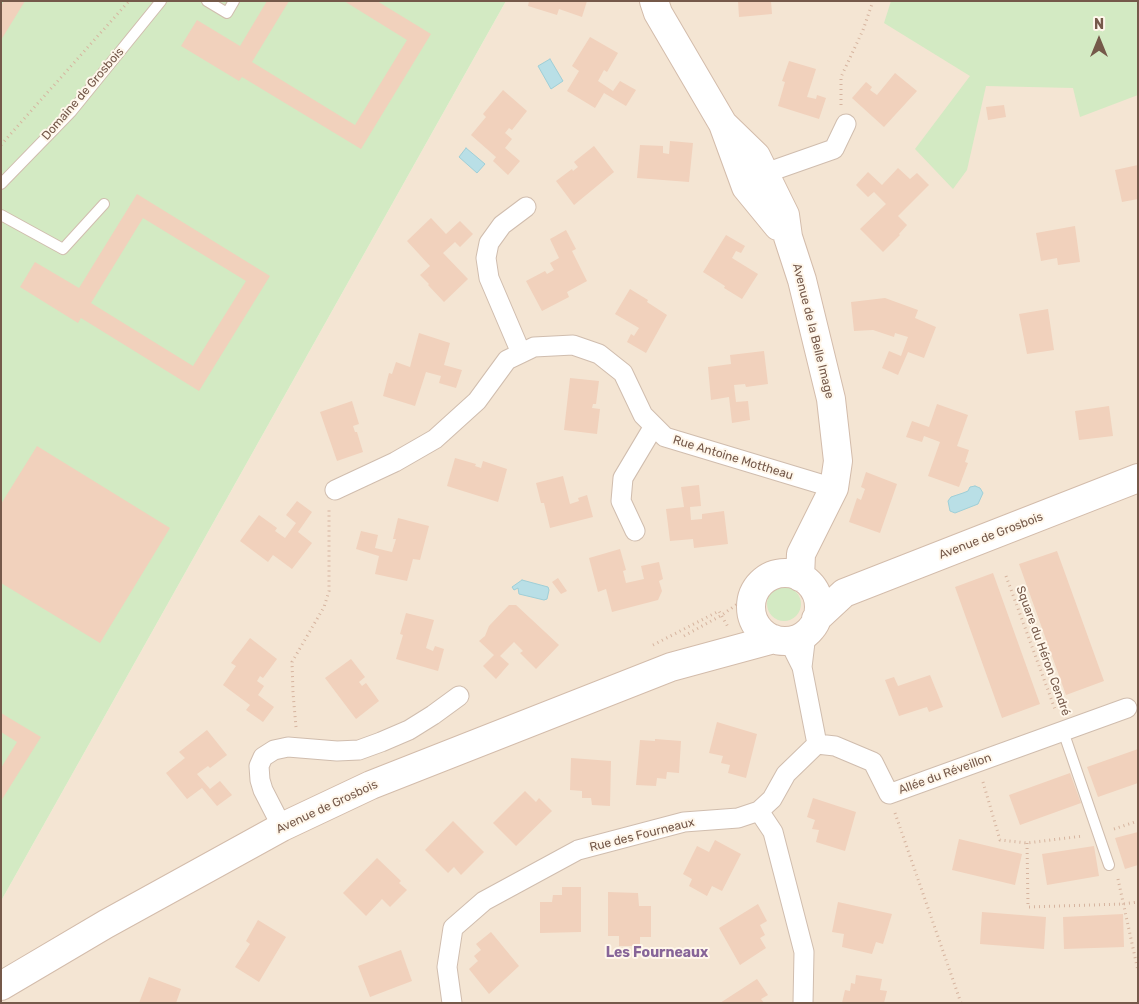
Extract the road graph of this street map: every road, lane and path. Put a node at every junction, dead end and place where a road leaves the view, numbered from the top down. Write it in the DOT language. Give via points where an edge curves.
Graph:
graph roads {
  1 [pos="129,1"];
  2 [pos="161,1"];
  3 [pos="207,1"];
  4 [pos="234,1"];
  5 [pos="654,1"];
  6 [pos="873,1"];
  7 [pos="846,124"];
  8 [pos="1,146"];
  9 [pos="756,181"];
  10 [pos="1,184"];
  11 [pos="104,204"];
  12 [pos="526,207"];
  13 [pos="1,215"];
  14 [pos="521,353"];
  15 [pos="654,426"];
  16 [pos="1138,478"];
  17 [pos="825,486"];
  18 [pos="335,490"];
  19 [pos="635,532"];
  20 [pos="1006,576"];
  21 [pos="769,577"];
  22 [pos="806,582"];
  23 [pos="844,593"];
  24 [pos="750,610"];
  25 [pos="796,633"];
  26 [pos="671,667"];
  27 [pos="458,696"];
  28 [pos="1127,708"];
  29 [pos="1063,732"];
  30 [pos="817,744"];
  31 [pos="296,747"];
  32 [pos="976,763"];
  33 [pos="889,794"];
  34 [pos="759,811"];
  35 [pos="1138,821"];
  36 [pos="282,827"];
  37 [pos="1098,834"];
  38 [pos="1027,843"];
  39 [pos="1109,865"];
  40 [pos="1138,902"];
  41 [pos="1123,904"];
  42 [pos="1138,971"];
  43 [pos="1,986"];
  44 [pos="452,1003"];
  45 [pos="804,1003"];
  46 [pos="962,1003"];
  1 -- 8 [label="path"];
  2 -- 10 [label="lane, Domaine de Grosbois" via="71,112"];
  3 -- 4 [label="lane" via="227,13"];
  5 -- 9 [label="street, Avenue de la Belle Image" via="723,124 756,156"];
  6 -- 7 [label="path" via="841,77 842,118"];
  7 -- 9 [label="street" via="834,149"];
  9 -- 17 [label="street, Avenue de la Belle Image" via="784,215 831,399 834,427 826,462"];
  11 -- 13 [label="lane" via="63,248"];
  12 -- 14 [label="street" via="502,225 489,243 486,258 489,278"];
  14 -- 15 [label="street, Rue Antoine Mottheau" via="534,347 573,345 599,354 622,373 644,415"];
  14 -- 18 [label="street, Rue Antoine Mottheau" via="507,360 477,401 435,438"];
  15 -- 17 [label="street, Rue Antoine Mottheau" via="665,437"];
  15 -- 19 [label="street" via="623,478 621,501"];
  16 -- 23 [label="street, Avenue de Grosbois"];
  17 -- 21 [label="street, Avenue de la Belle Image"];
  17 -- 22 [label="street, Avenue de la Belle Image" via="801,554"];
  18 -- 31 [label="path" via="330,501 328,591 324,607 292,662"];
  20 -- 29 [label="path, Square du Héron Cendré"];
  21 -- 22 [label="street" via="790,573"];
  21 -- 24 [label="street" via="755,590"];
  22 -- 23 [label="street"];
  22 -- 25 [label="street" via="816,595 818,604"];
  23 -- 25 [label="street, Avenue de Grosbois"];
  24 -- 25 [label="street" via="753,620 765,635"];
  24 -- 26 [label="street, Avenue de Grosbois" via="731,632"];
  25 -- 26 [label="street, Avenue de Grosbois"];
  25 -- 30 [label="street"];
  26 -- 36 [label="street, Avenue de Grosbois" via="371,785"];
  27 -- 31 [label="street" via="409,730 359,750"];
  28 -- 29 [label="street, Allée du Réveillon"];
  29 -- 32 [label="street, Allée du Réveillon"];
  29 -- 37 [label="lane"];
  30 -- 33 [label="street, Allée du Réveillon" via="836,746 873,762"];
  30 -- 34 [label="street" via="786,774 772,799"];
  31 -- 36 [label="street" via="274,750 263,757 259,766 263,790"];
  32 -- 33 [label="street, Allée du Réveillon"];
  32 -- 38 [label="path" via="1000,840"];
  33 -- 46 [label="path"];
  34 -- 44 [label="street, Rue des Fourneaux" via="738,818 684,822 578,850 484,900 453,928 447,967"];
  34 -- 45 [label="street" via="773,832 804,952"];
  35 -- 37 [label="path"];
  36 -- 43 [label="street, Avenue de Grosbois"];
  37 -- 38 [label="path"];
  37 -- 39 [label="lane"];
  38 -- 41 [label="path" via="1028,907"];
  39 -- 41 [label="path" via="1117,876"];
  40 -- 41 [label="path"];
  41 -- 42 [label="path"];
}
